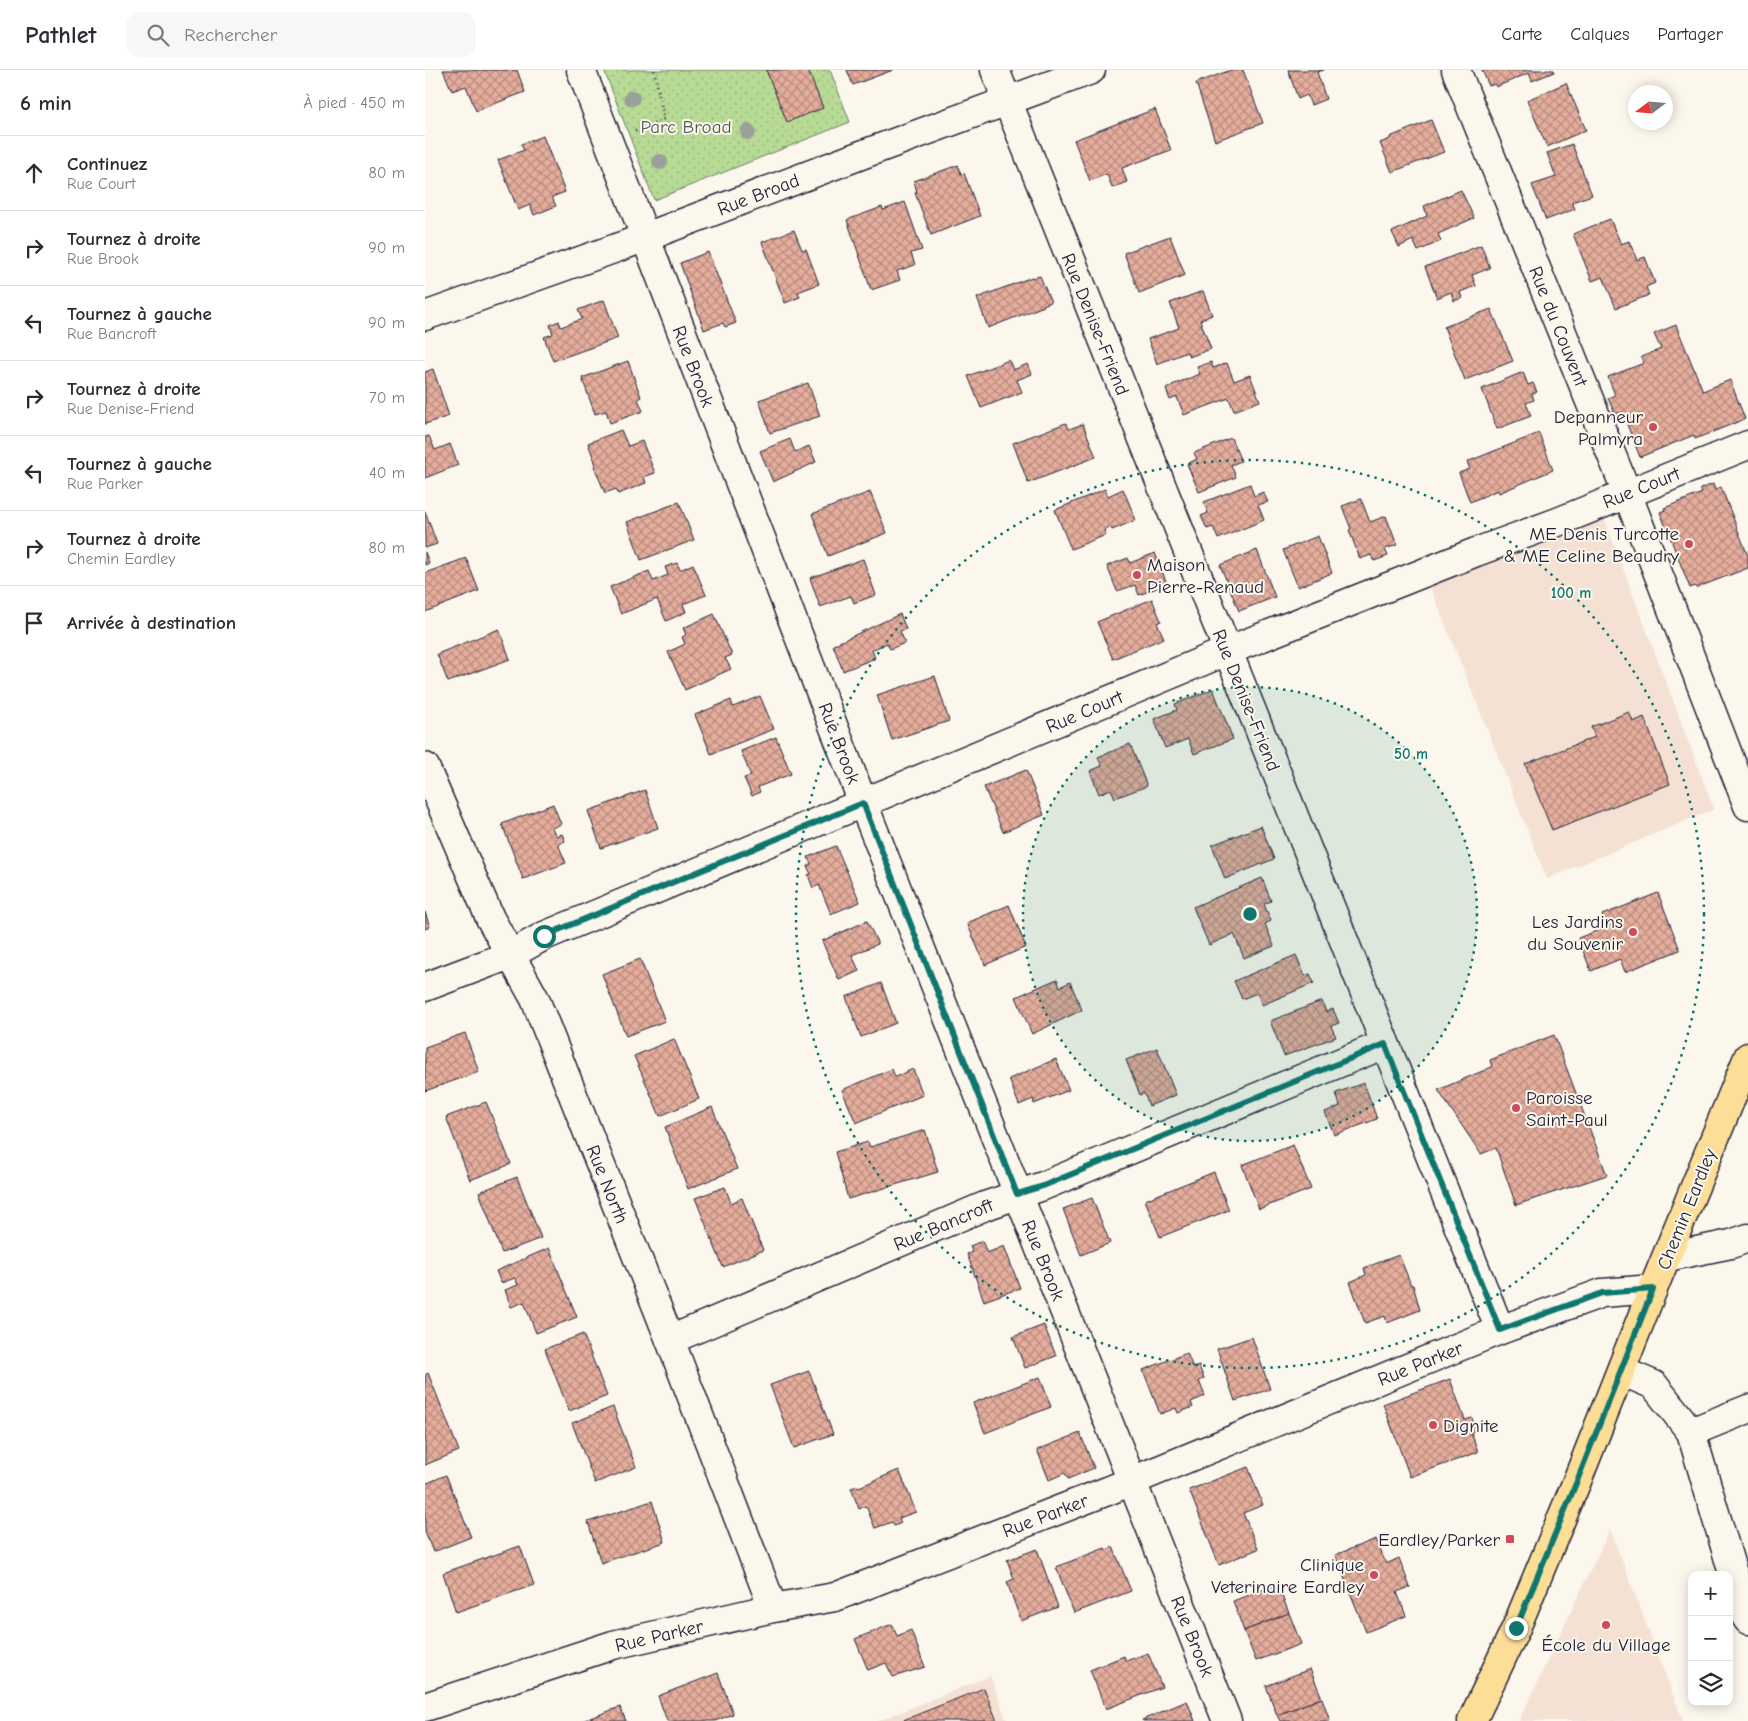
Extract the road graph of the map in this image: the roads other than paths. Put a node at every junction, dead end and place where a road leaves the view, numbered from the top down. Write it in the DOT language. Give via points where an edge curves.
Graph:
graph roads {
  1 [pos="581,70"];
  2 [pos="995,70"];
  3 [pos="1091,70"];
  4 [pos="1456,70"];
  5 [pos="1007,100"];
  6 [pos="644,238"];
  7 [pos="425,316"];
  8 [pos="1748,445"];
  9 [pos="1627,493"];
  10 [pos="1227,651"];
  11 [pos="425,767"];
  12 [pos="863,803"];
  13 [pos="1748,806"];
  14 [pos="510,954"];
  15 [pos="425,987"];
  16 [pos="1385,1044"];
  17 [pos="1748,1057"];
  18 [pos="1017,1194"];
  19 [pos="1748,1238"];
  20 [pos="1667,1256"];
  21 [pos="1653,1289"];
  22 [pos="1500,1330"];
  23 [pos="670,1340"];
  24 [pos="1621,1371"];
  25 [pos="1748,1409"];
  26 [pos="1691,1432"];
  27 [pos="1132,1481"];
  28 [pos="773,1608"];
  29 [pos="1748,1620"];
  30 [pos="425,1707"];
  31 [pos="1227,1721"];
  32 [pos="1472,1721"];
  1 -- 6 [label="street, Rue Brook"];
  2 -- 5 [label="street, Rue Denise-Friend"];
  3 -- 5 [label="street, Rue Broad"];
  4 -- 9 [label="street, Rue du Couvent"];
  5 -- 6 [label="street, Rue Broad"];
  5 -- 10 [label="street, Rue Denise-Friend"];
  6 -- 7 [label="street, Rue Broad"];
  6 -- 12 [label="street, Rue Brook"];
  8 -- 9 [label="street, Rue Court"];
  9 -- 10 [label="street, Rue Court"];
  9 -- 13 [label="street, Rue du Couvent"];
  10 -- 12 [label="street, Rue Court"];
  10 -- 16 [label="street, Rue Denise-Friend"];
  11 -- 14 [label="street, Rue North" via="490,918"];
  12 -- 14 [label="street, Rue Court" via="544,936"];
  12 -- 18 [label="street, Rue Brook"];
  14 -- 15 [label="street, Rue Court"];
  14 -- 23 [label="street, Rue North" via="535,999"];
  16 -- 18 [label="street, Rue Bancroft"];
  16 -- 22 [label="street, Rue Denise-Friend"];
  17 -- 20 [label="main road, Chemin Eardley"];
  18 -- 23 [label="street, Rue Bancroft"];
  18 -- 27 [label="street, Rue Brook"];
  19 -- 20 [label="street"];
  20 -- 21 [label="main road, Chemin Eardley"];
  21 -- 22 [label="street, Rue Parker" via="1602,1293"];
  21 -- 24 [label="main road, Chemin Eardley"];
  22 -- 27 [label="street, Rue Parker"];
  23 -- 28 [label="street, Rue North"];
  24 -- 26 [label="street" via="1654,1385"];
  24 -- 32 [label="main road, Chemin Eardley" via="1516,1628"];
  25 -- 26 [label="street"];
  26 -- 29 [label="street"];
  27 -- 28 [label="street, Rue Parker" via="835,1597"];
  27 -- 31 [label="street, Rue Brook"];
  28 -- 30 [label="street, Rue Parker" via="613,1645"];
}
